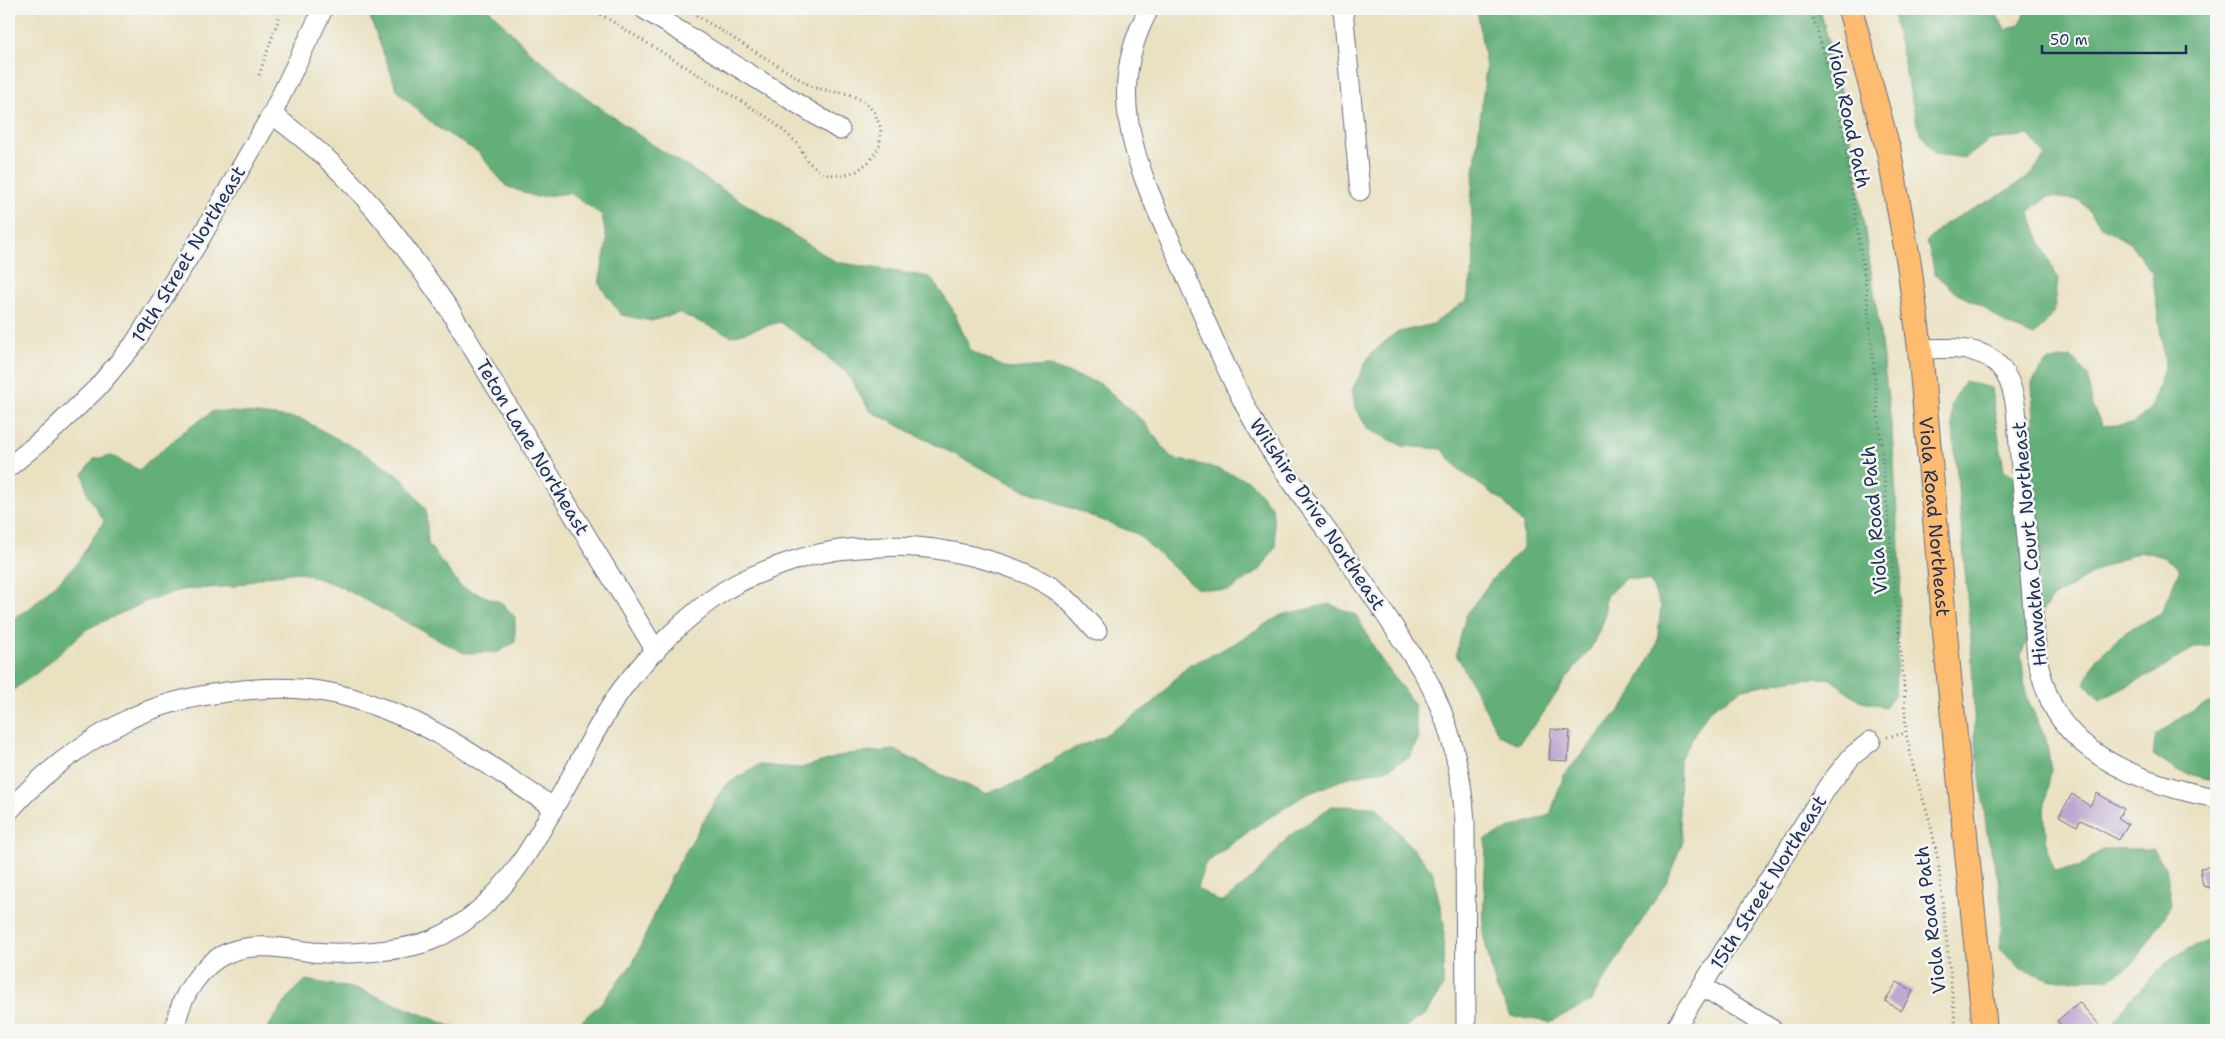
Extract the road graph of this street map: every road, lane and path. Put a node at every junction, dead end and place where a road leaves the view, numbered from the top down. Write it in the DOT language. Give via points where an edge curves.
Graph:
graph roads {
  1 [pos="282,9"];
  2 [pos="324,9"];
  3 [pos="644,9"];
  4 [pos="1148,9"];
  5 [pos="1343,9"];
  6 [pos="1810,9"];
  7 [pos="1850,9"];
  8 [pos="259,75"];
  9 [pos="272,114"];
  10 [pos="840,130"];
  11 [pos="1360,191"];
  12 [pos="1920,349"];
  13 [pos="9,467"];
  14 [pos="1097,631"];
  15 [pos="656,651"];
  16 [pos="1871,741"];
  17 [pos="2216,798"];
  18 [pos="553,807"];
  19 [pos="9,812"];
  20 [pos="1702,986"];
  21 [pos="174,1030"];
  22 [pos="1466,1030"];
  23 [pos="1674,1030"];
  24 [pos="1773,1030"];
  25 [pos="1956,1030"];
  26 [pos="1985,1030"];
  1 -- 8 [label="path"];
  2 -- 9 [label="street, 19th Street Northeast"];
  3 -- 10 [label="street"];
  4 -- 22 [label="street, Wilshire Drive Northeast" via="1131,51 1127,89 1128,122 1148,188 1230,377 1250,415 1279,464 1384,612 1432,688 1450,734 1465,822"];
  5 -- 11 [label="street"];
  6 -- 25 [label="path, Viola Road Path" via="1831,75 1866,287 1906,733 1938,860"];
  7 -- 12 [label="main road, Viola Road Northeast" via="1898,195"];
  9 -- 13 [label="street, 19th Street Northeast" via="197,244 134,344 97,388"];
  9 -- 15 [label="street, Teton Lane Northeast" via="328,160 358,190 424,273"];
  12 -- 17 [label="street, Hiawatha Court Northeast" via="1948,348 1979,353 1998,363 2008,379 2016,409 2034,640 2041,676 2067,728 2110,762 2148,780"];
  12 -- 26 [label="main road, Viola Road Northeast"];
  14 -- 15 [label="street" via="1061,594 1031,575 982,558 901,545 828,552 774,568 725,591"];
  15 -- 18 [label="street" via="622,689"];
  16 -- 20 [label="street, 15th Street Northeast" via="1852,756 1828,786"];
  18 -- 19 [label="street" via="442,737 403,717 335,693 270,688 234,690 200,697 126,720 45,774"];
  18 -- 21 [label="street" via="514,874 489,902 462,924 432,940 394,949 324,953 259,946 236,950 223,955 200,975 185,997"];
  20 -- 23 [label="street, 15th Street Northeast"];
  20 -- 24 [label="street"];
}
